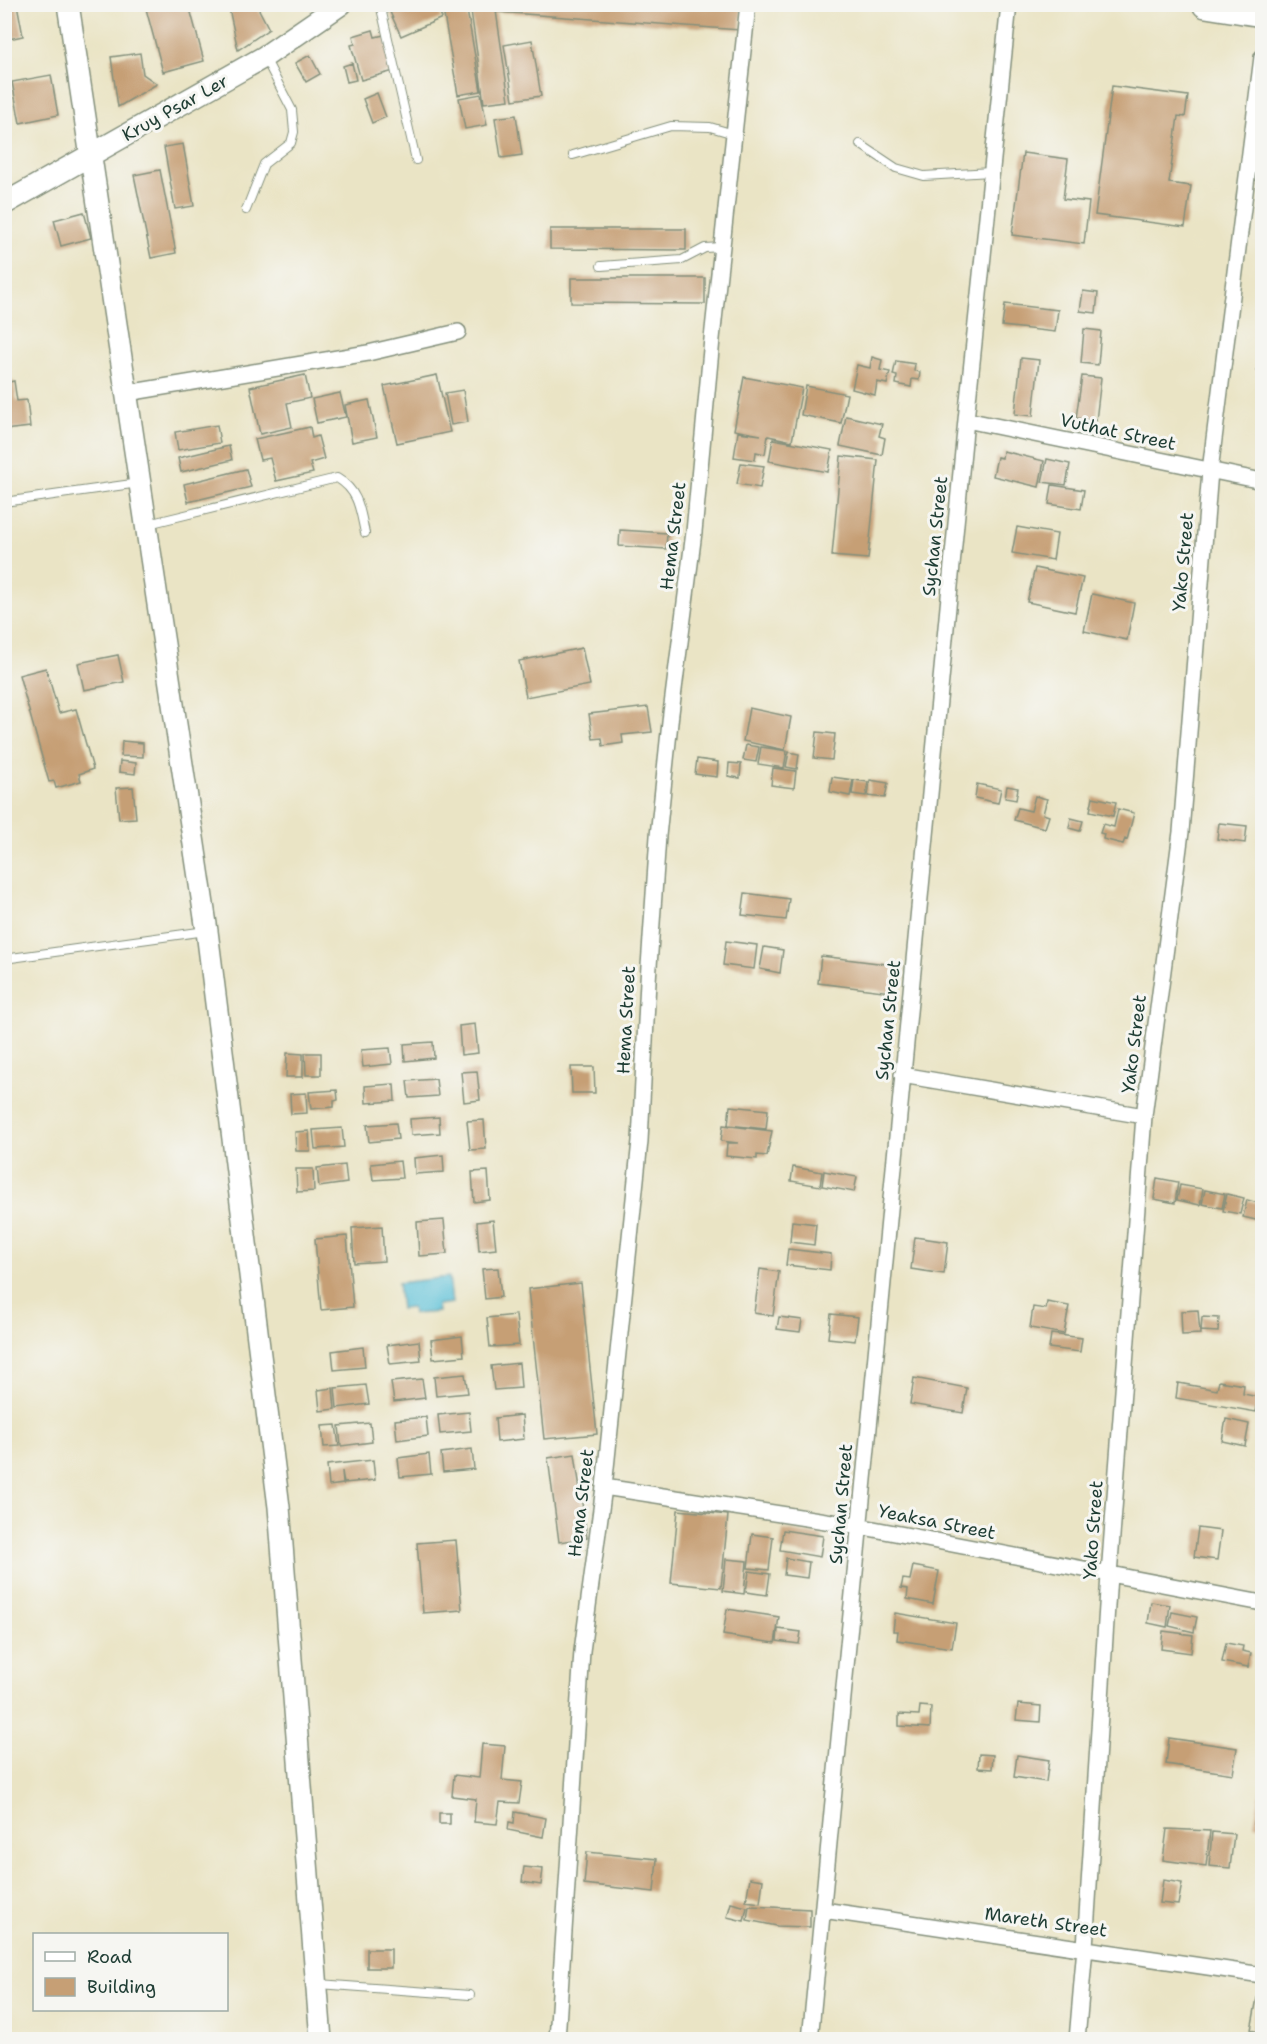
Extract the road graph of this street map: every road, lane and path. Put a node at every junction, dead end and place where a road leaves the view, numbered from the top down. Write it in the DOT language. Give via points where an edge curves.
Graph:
graph roads {
  1 [pos="68,4"];
  2 [pos="341,4"];
  3 [pos="380,4"];
  4 [pos="748,4"];
  5 [pos="1010,4"];
  6 [pos="1206,4"];
  7 [pos="1263,13"];
  8 [pos="264,57"];
  9 [pos="1263,57"];
  10 [pos="734,134"];
  11 [pos="860,144"];
  12 [pos="91,155"];
  13 [pos="573,155"];
  14 [pos="416,160"];
  15 [pos="991,171"];
  16 [pos="4,204"];
  17 [pos="246,210"];
  18 [pos="722,247"];
  19 [pos="601,266"];
  20 [pos="458,332"];
  21 [pos="127,393"];
  22 [pos="966,420"];
  23 [pos="1209,471"];
  24 [pos="1263,481"];
  25 [pos="140,483"];
  26 [pos="4,502"];
  27 [pos="146,524"];
  28 [pos="365,533"];
  29 [pos="207,931"];
  30 [pos="4,959"];
  31 [pos="902,1075"];
  32 [pos="1144,1116"];
  33 [pos="604,1486"];
  34 [pos="858,1526"];
  35 [pos="1109,1575"];
  36 [pos="1263,1603"];
  37 [pos="823,1910"];
  38 [pos="1085,1947"];
  39 [pos="1263,1975"];
  40 [pos="317,1984"];
  41 [pos="470,1995"];
  42 [pos="321,2040"];
  43 [pos="557,2040"];
  44 [pos="810,2040"];
  45 [pos="1077,2040"];
  1 -- 12 [label="street"];
  2 -- 8 [label="street, Kruy Psar Ler"];
  3 -- 14 [label="lane"];
  4 -- 10 [label="street, Hema Street"];
  5 -- 15 [label="street, Sychan Street"];
  6 -- 7 [label="highway"];
  8 -- 12 [label="street, Kruy Psar Ler"];
  8 -- 17 [label="lane" via="292,110 294,132 291,143 264,164"];
  9 -- 23 [label="street, Yako Street"];
  10 -- 13 [label="lane" via="710,127 671,126"];
  10 -- 18 [label="street, Hema Street"];
  11 -- 15 [label="lane" via="896,168 924,176"];
  12 -- 16 [label="street, Kruy Psar Ler"];
  12 -- 21 [label="street"];
  15 -- 22 [label="street, Sychan Street"];
  18 -- 19 [label="lane" via="705,248 673,262"];
  18 -- 33 [label="street, Hema Street" via="658,836 640,1141"];
  20 -- 21 [label="street" via="368,353"];
  21 -- 25 [label="street"];
  22 -- 23 [label="street, Vuthat Street"];
  22 -- 31 [label="street, Sychan Street"];
  23 -- 24 [label="street, Vuthat Street"];
  23 -- 32 [label="street, Yako Street" via="1180,832"];
  25 -- 26 [label="lane"];
  25 -- 27 [label="street"];
  27 -- 28 [label="lane" via="338,478 356,497"];
  27 -- 29 [label="street"];
  29 -- 30 [label="lane"];
  29 -- 40 [label="street" via="279,1506"];
  31 -- 32 [label="street"];
  31 -- 34 [label="street, Sychan Street"];
  32 -- 35 [label="street, Yako Street"];
  33 -- 34 [label="street, Yeaksa Street"];
  33 -- 43 [label="street, Hema Street" via="582,1651"];
  34 -- 35 [label="street, Yeaksa Street"];
  34 -- 37 [label="street, Sychan Street"];
  35 -- 36 [label="street, Yeaksa Street"];
  35 -- 38 [label="street, Yako Street"];
  37 -- 38 [label="street, Mareth Street"];
  37 -- 44 [label="street, Sychan Street"];
  38 -- 39 [label="street, Mareth Street"];
  38 -- 45 [label="street, Yako Street"];
  40 -- 41 [label="lane"];
  40 -- 42 [label="street"];
}
